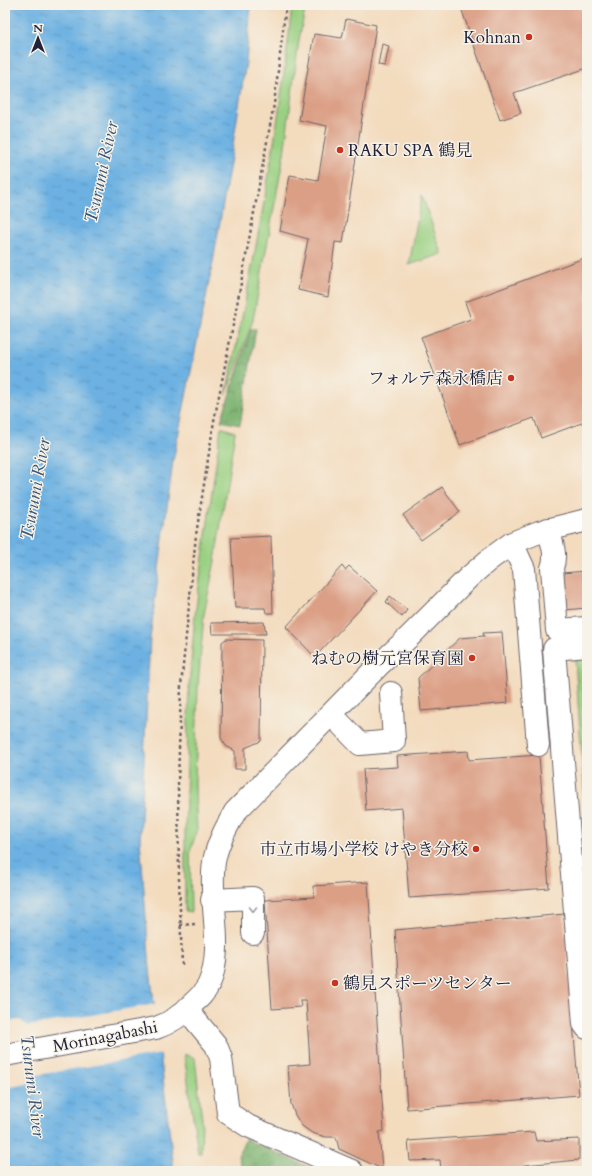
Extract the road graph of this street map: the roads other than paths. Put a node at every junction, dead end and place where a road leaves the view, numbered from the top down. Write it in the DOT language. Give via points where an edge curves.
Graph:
graph roads {
  1 [pos="587,520"];
  2 [pos="548,529"];
  3 [pos="512,543"];
  4 [pos="587,628"];
  5 [pos="587,646"];
  6 [pos="391,693"];
  7 [pos="331,714"];
  8 [pos="538,745"];
  9 [pos="212,900"];
  10 [pos="253,933"];
  11 [pos="184,1013"];
  12 [pos="587,1028"];
  13 [pos="5,1055"];
  14 [pos="352,1171"];
  1 -- 2 [label="street, Morinagabashi"];
  2 -- 3 [label="street, Morinagabashi"];
  2 -- 4 [label="street" via="555,560 552,568 557,630"];
  3 -- 7 [label="street, Morinagabashi" via="469,577"];
  3 -- 8 [label="street" via="524,569"];
  5 -- 12 [label="street" via="554,649 584,1024"];
  6 -- 7 [label="street" via="394,741 360,744"];
  7 -- 9 [label="street, Morinagabashi" via="235,812 221,837 214,862"];
  9 -- 10 [label="street, one-way" via="253,898"];
  9 -- 11 [label="street, Morinagabashi" via="215,956 209,985"];
  11 -- 13 [label="street, Morinagabashi" via="156,1028"];
  11 -- 14 [label="street" via="205,1030 216,1045 221,1058 228,1113 248,1126"];
}
